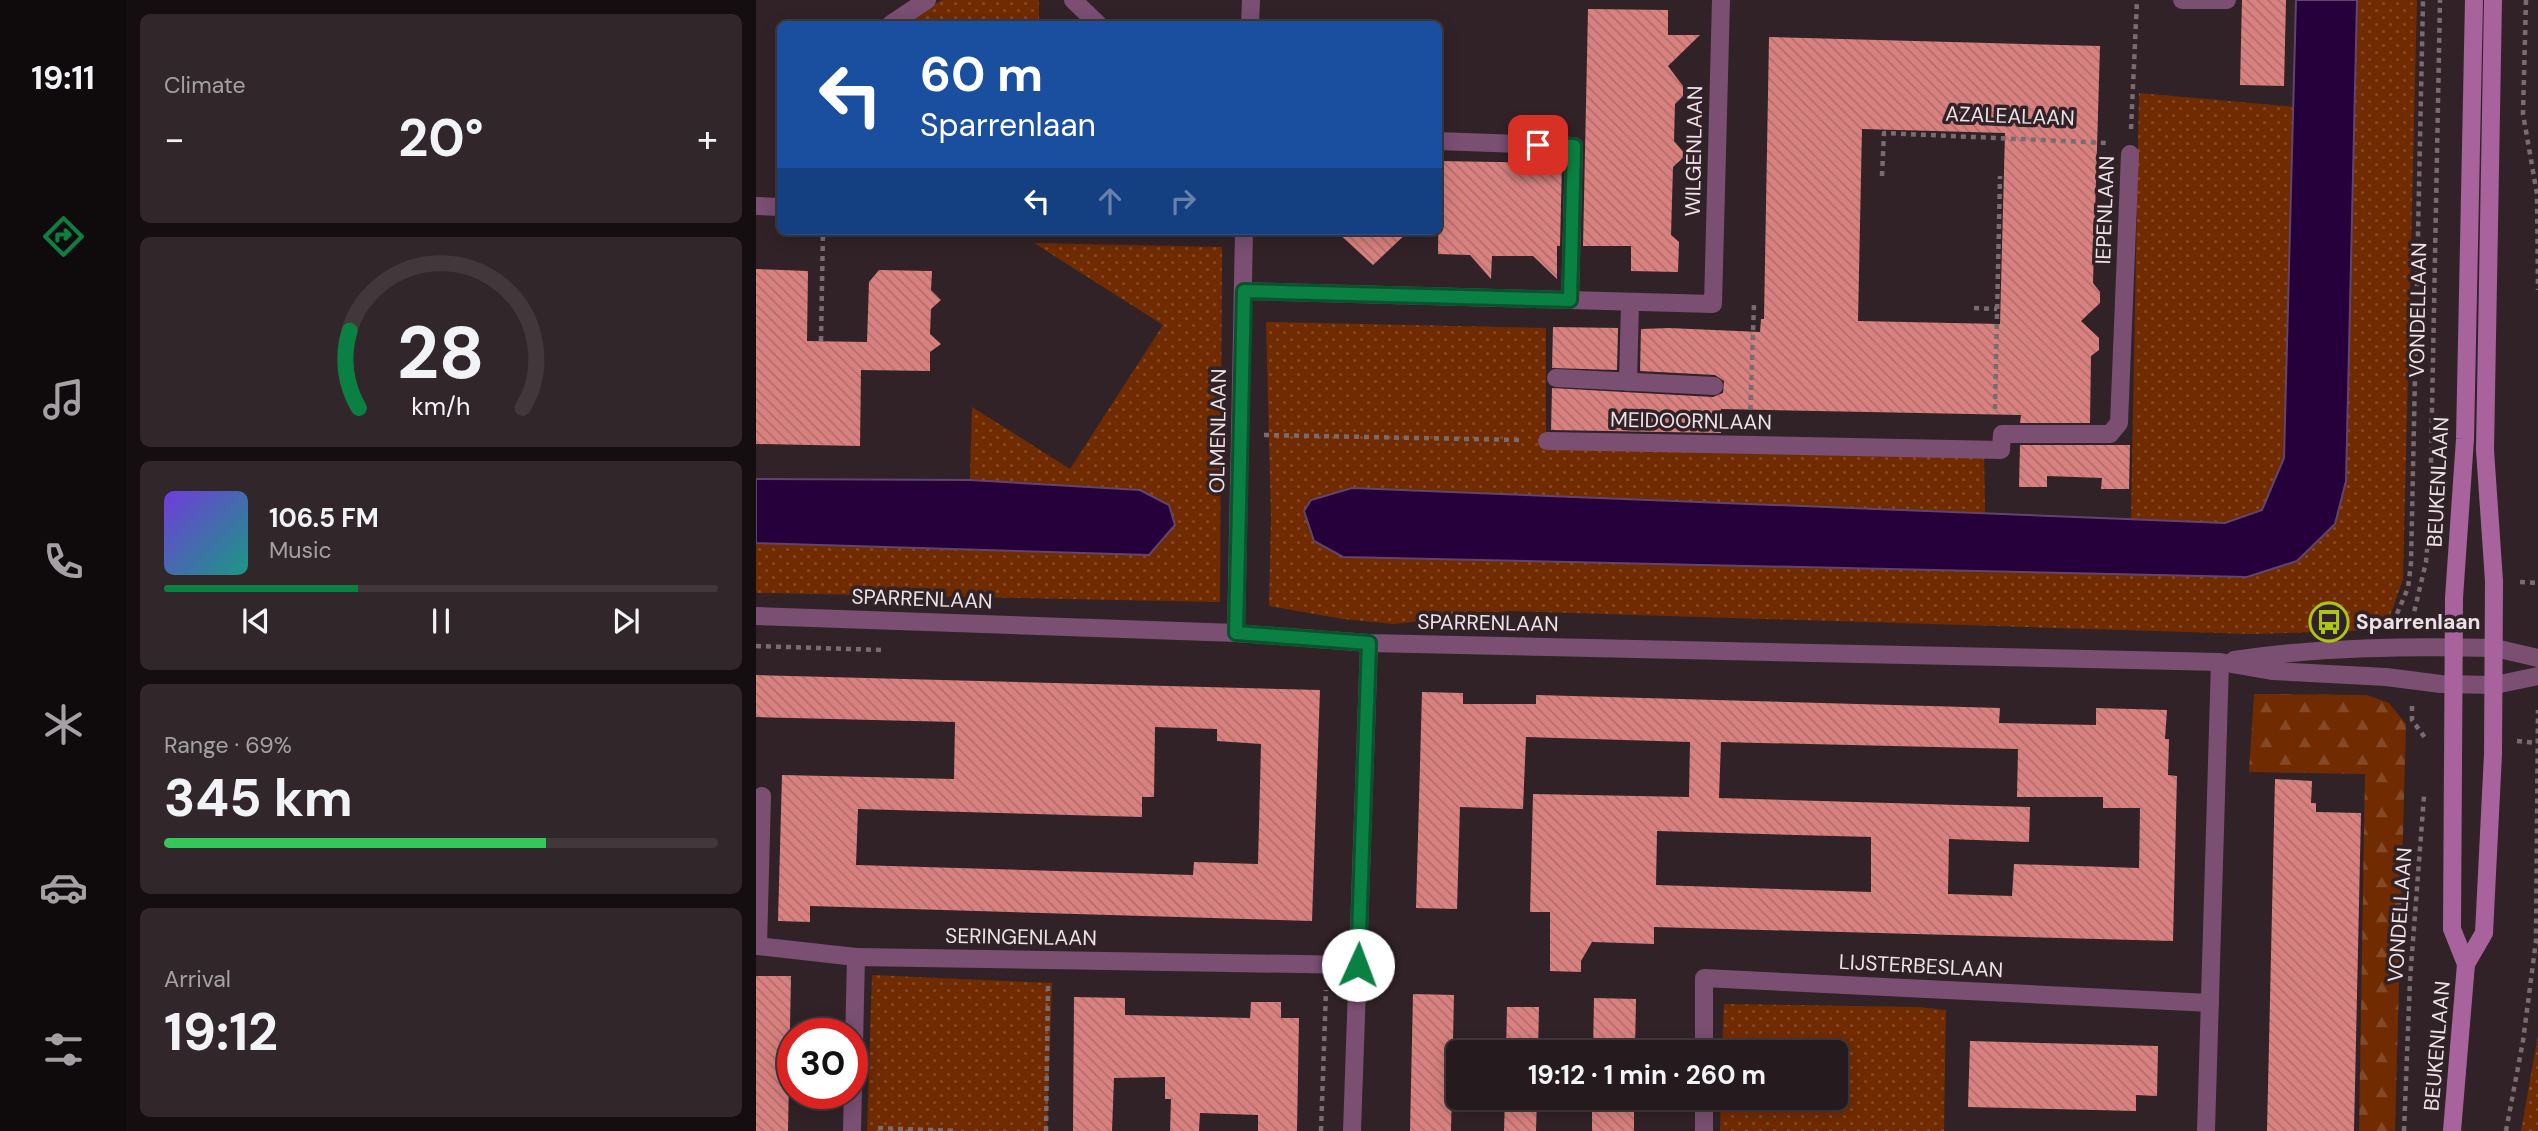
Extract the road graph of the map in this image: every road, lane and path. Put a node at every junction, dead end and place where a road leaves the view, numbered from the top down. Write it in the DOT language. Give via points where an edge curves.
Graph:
graph roads {
  1 [pos="927,0"];
  2 [pos="1073,0"];
  3 [pos="1251,0"];
  4 [pos="1721,0"];
  5 [pos="2137,0"];
  6 [pos="2182,0"];
  7 [pos="2423,0"];
  8 [pos="2440,0"];
  9 [pos="2474,0"];
  10 [pos="2493,0"];
  11 [pos="2526,0"];
  12 [pos="2221,1"];
  13 [pos="896,21"];
  14 [pos="1095,21"];
  15 [pos="1250,21"];
  16 [pos="1442,141"];
  17 [pos="2130,154"];
  18 [pos="1882,176"];
  19 [pos="2000,176"];
  20 [pos="756,206"];
  21 [pos="777,207"];
  22 [pos="823,235"];
  23 [pos="1244,235"];
  24 [pos="2538,290"];
  25 [pos="1244,291"];
  26 [pos="1570,300"];
  27 [pos="1630,303"];
  28 [pos="1754,304"];
  29 [pos="1974,308"];
  30 [pos="1997,309"];
  31 [pos="821,341"];
  32 [pos="1556,378"];
  33 [pos="1628,382"];
  34 [pos="1714,386"];
  35 [pos="2001,434"];
  36 [pos="1240,435"];
  37 [pos="1547,441"];
  38 [pos="1749,445"];
  39 [pos="2511,582"];
  40 [pos="2538,583"];
  41 [pos="756,616"];
  42 [pos="2412,619"];
  43 [pos="2390,630"];
  44 [pos="1236,633"];
  45 [pos="1369,643"];
  46 [pos="2454,647"];
  47 [pos="2495,648"];
  48 [pos="2538,658"];
  49 [pos="2220,662"];
  50 [pos="2538,676"];
  51 [pos="2454,684"];
  52 [pos="2495,685"];
  53 [pos="2412,706"];
  54 [pos="2538,710"];
  55 [pos="2508,741"];
  56 [pos="2537,743"];
  57 [pos="2427,748"];
  58 [pos="2424,792"];
  59 [pos="762,796"];
  60 [pos="2537,844"];
  61 [pos="856,957"];
  62 [pos="1049,960"];
  63 [pos="1327,964"];
  64 [pos="2466,964"];
  65 [pos="1358,965"];
  66 [pos="2210,1003"];
  67 [pos="1704,1040"];
  68 [pos="1704,1110"];
  69 [pos="852,1129"];
  70 [pos="958,1131"];
  71 [pos="1046,1131"];
  72 [pos="1321,1131"];
  73 [pos="1353,1131"];
  74 [pos="1704,1131"];
  75 [pos="2206,1131"];
  76 [pos="2404,1131"];
  77 [pos="2452,1131"];
  78 [pos="2506,1131"];
  1 -- 13 [label="street"];
  2 -- 14 [label="street"];
  3 -- 15 [label="street"];
  4 -- 27 [label="street, WILGENLAAN" via="1713,304"];
  5 -- 17 [label="path, IEPENLAAN"];
  6 -- 12 [label="street"];
  7 -- 43 [label="path" via="2411,563 2408,588"];
  8 -- 42 [label="path, VONDELLAAN" via="2430,513 2426,562"];
  9 -- 46 [label="street, BEUKENLAAN" via="2465,439"];
  10 -- 47 [label="street, BEUKENLAAN" via="2485,450"];
  11 -- 24 [label="path" via="2523,114 2538,194"];
  16 -- 26 [label="street" via="1574,146"];
  17 -- 18 [label="path, AZALEALAAN" via="2113,143 1884,134"];
  17 -- 35 [label="street, IEPENLAAN" via="2119,423 2105,435"];
  19 -- 30 [label="path"];
  20 -- 21 [label="street"];
  22 -- 31 [label="path"];
  23 -- 25 [label="street, OLMENLAAN"];
  25 -- 26 [label="street"];
  25 -- 36 [label="street, OLMENLAAN"];
  26 -- 27 [label="street"];
  27 -- 33 [label="street"];
  28 -- 38 [label="path"];
  29 -- 30 [label="path"];
  30 -- 35 [label="path" via="1994,424"];
  32 -- 33 [label="street"];
  33 -- 34 [label="street"];
  35 -- 38 [label="street, MEIDOORNLAAN" via="2001,450"];
  36 -- 37 [label="path"];
  36 -- 44 [label="street, OLMENLAAN"];
  37 -- 38 [label="street, MEIDOORNLAAN"];
  39 -- 40 [label="path"];
  41 -- 44 [label="street, SPARRENLAAN"];
  44 -- 45 [label="street, SPARRENLAAN"];
  45 -- 49 [label="street, SPARRENLAAN"];
  45 -- 65 [label="street"];
  46 -- 47 [label="street, SPARRENLAAN"];
  46 -- 49 [label="street, SPARRENLAAN" via="2282,653"];
  46 -- 51 [label="street, BEUKENLAAN"];
  47 -- 48 [label="street"];
  47 -- 52 [label="street, BEUKENLAAN"];
  49 -- 51 [label="street, SPARRENLAAN" via="2272,671"];
  49 -- 66 [label="street"];
  50 -- 52 [label="street"];
  51 -- 52 [label="street, SPARRENLAAN"];
  51 -- 64 [label="street, BEUKENLAAN" via="2452,929"];
  52 -- 64 [label="street, BEUKENLAAN" via="2484,933"];
  53 -- 57 [label="path" via="2412,720 2426,738"];
  54 -- 56 [label="path"];
  55 -- 56 [label="path"];
  56 -- 60 [label="path"];
  58 -- 76 [label="path, VONDELLAAN"];
  59 -- 61 [label="street, SERINGENLAAN" via="758,946"];
  60 -- 78 [label="path" via="2536,941"];
  61 -- 62 [label="street, SERINGENLAAN"];
  61 -- 69 [label="street"];
  62 -- 63 [label="street, SERINGENLAAN"];
  62 -- 71 [label="path"];
  63 -- 65 [label="street, SERINGENLAAN"];
  63 -- 72 [label="path"];
  64 -- 77 [label="street, BEUKENLAAN"];
  65 -- 73 [label="street"];
  66 -- 67 [label="street, LIJSTERBESLAAN" via="1704,978"];
  66 -- 75 [label="street"];
  68 -- 74 [label="street"];
  69 -- 70 [label="path"];
}
